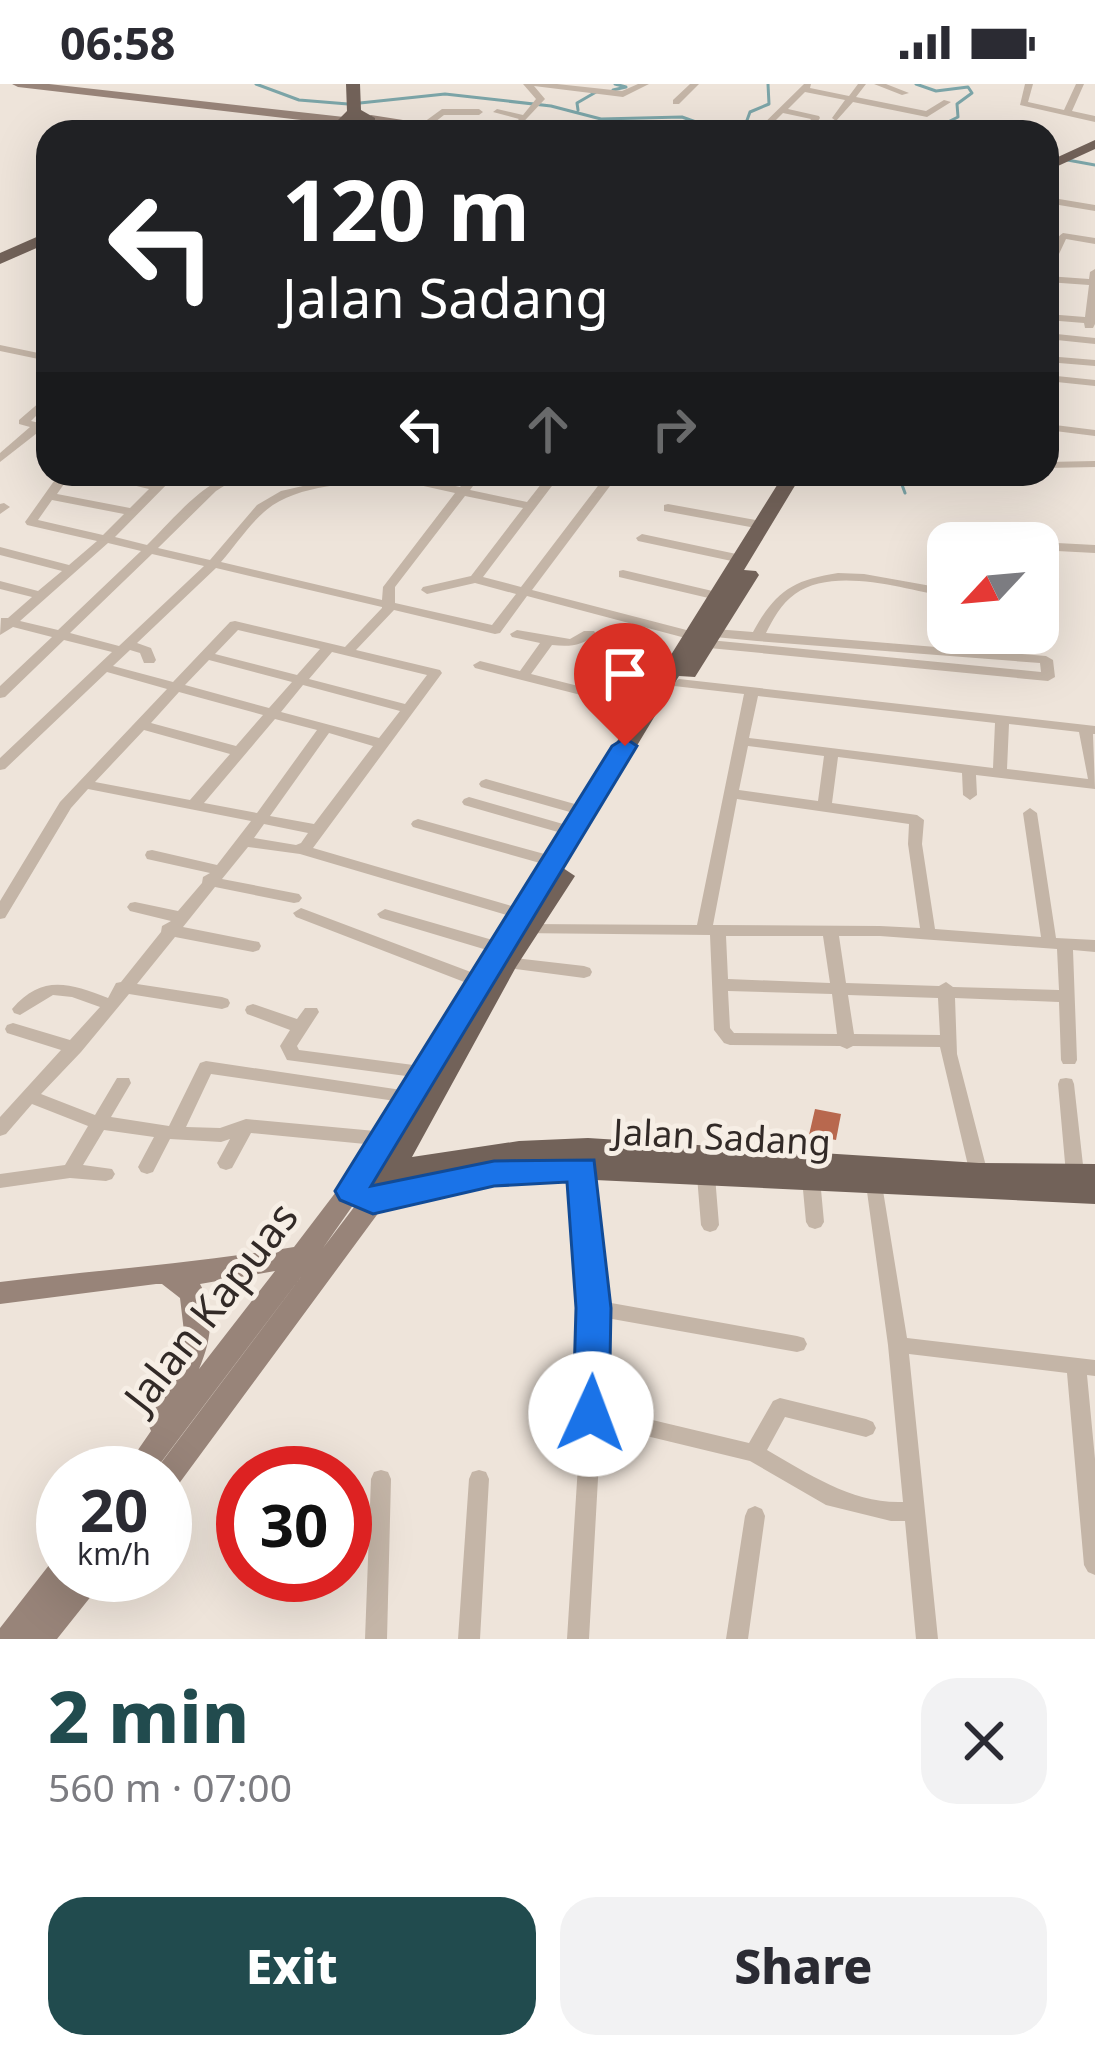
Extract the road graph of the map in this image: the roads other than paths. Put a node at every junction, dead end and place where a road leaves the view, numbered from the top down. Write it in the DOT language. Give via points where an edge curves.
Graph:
graph roads {
  1 [pos="19,84"];
  2 [pos="69,84"];
  3 [pos="531,84"];
  4 [pos="645,84"];
  5 [pos="695,84"];
  6 [pos="862,84"];
  7 [pos="878,84"];
  8 [pos="1029,84"];
  9 [pos="1080,84"];
  10 [pos="806,87"];
  11 [pos="905,92"];
  12 [pos="848,100"];
  13 [pos="946,101"];
  14 [pos="676,102"];
  15 [pos="267,110"];
  16 [pos="784,111"];
  17 [pos="479,112"];
  18 [pos="497,112"];
  19 [pos="355,113"];
  20 [pos="1067,113"];
  21 [pos="525,118"];
  22 [pos="836,118"];
  23 [pos="1095,119"];
  24 [pos="385,120"];
  25 [pos="436,120"];
  26 [pos="523,120"];
  27 [pos="773,120"];
  28 [pos="815,120"];
  29 [pos="1095,142"];
  30 [pos="1059,160"];
  31 [pos="1059,198"];
  32 [pos="1095,199"];
  33 [pos="1059,200"];
  34 [pos="1095,208"];
  35 [pos="36,239"];
  36 [pos="1095,241"];
  37 [pos="1059,244"];
  38 [pos="0,255"];
  39 [pos="1059,279"];
  40 [pos="1094,279"];
  41 [pos="1094,304"];
  42 [pos="1059,320"];
  43 [pos="1092,323"];
  44 [pos="1059,337"];
  45 [pos="1095,341"];
  46 [pos="0,349"];
  47 [pos="36,356"];
  48 [pos="1059,360"];
  49 [pos="1095,363"];
  50 [pos="1059,379"];
  51 [pos="1095,383"];
  52 [pos="36,410"];
  53 [pos="36,425"];
  54 [pos="1059,428"];
  55 [pos="36,432"];
  56 [pos="1095,433"];
  57 [pos="0,459"];
  58 [pos="1095,464"];
  59 [pos="1059,465"];
  60 [pos="56,486"];
  61 [pos="151,486"];
  62 [pos="217,486"];
  63 [pos="303,486"];
  64 [pos="433,486"];
  65 [pos="467,486"];
  66 [pos="547,486"];
  67 [pos="604,486"];
  68 [pos="785,486"];
  69 [pos="799,486"];
  70 [pos="159,488"];
  71 [pos="462,492"];
  72 [pos="49,496"];
  73 [pos="532,507"];
  74 [pos="668,508"];
  75 [pos="133,512"];
  76 [pos="761,525"];
  77 [pos="642,538"];
  78 [pos="106,539"];
  79 [pos="1095,539"];
  80 [pos="1059,546"];
  81 [pos="1073,546"];
  82 [pos="151,549"];
  83 [pos="1095,549"];
  84 [pos="0,551"];
  85 [pos="741,559"];
  86 [pos="211,566"];
  87 [pos="70,569"];
  88 [pos="623,574"];
  89 [pos="475,580"];
  90 [pos="0,585"];
  91 [pos="389,587"];
  92 [pos="428,590"];
  93 [pos="927,590"];
  94 [pos="523,592"];
  95 [pos="39,596"];
  96 [pos="717,596"];
  97 [pos="349,598"];
  98 [pos="388,609"];
  99 [pos="3,624"];
  100 [pos="517,634"];
  101 [pos="589,634"];
  102 [pos="59,636"];
  103 [pos="757,637"];
  104 [pos="706,638"];
  105 [pos="548,641"];
  106 [pos="123,647"];
  107 [pos="329,647"];
  108 [pos="350,650"];
  109 [pos="209,656"];
  110 [pos="149,660"];
  111 [pos="959,662"];
  112 [pos="479,665"];
  113 [pos="103,667"];
  114 [pos="523,676"];
  115 [pos="301,680"];
  116 [pos="679,683"];
  117 [pos="175,689"];
  118 [pos="752,690"];
  119 [pos="0,694"];
  120 [pos="648,708"];
  121 [pos="408,709"];
  122 [pos="268,714"];
  123 [pos="1002,720"];
  124 [pos="140,724"];
  125 [pos="325,729"];
  126 [pos="1090,730"];
  127 [pos="742,741"];
  128 [pos="383,744"];
  129 [pos="632,747"];
  130 [pos="237,751"];
  131 [pos="832,752"];
  132 [pos="0,766"];
  133 [pos="969,769"];
  134 [pos="1000,772"];
  135 [pos="1095,781"];
  136 [pos="84,784"];
  137 [pos="486,784"];
  138 [pos="732,794"];
  139 [pos="970,795"];
  140 [pos="469,802"];
  141 [pos="825,804"];
  142 [pos="192,807"];
  143 [pos="1030,812"];
  144 [pos="258,818"];
  145 [pos="578,821"];
  146 [pos="418,824"];
  147 [pos="319,830"];
  148 [pos="244,841"];
  149 [pos="300,849"];
  150 [pos="152,855"];
  151 [pos="554,862"];
  152 [pos="213,875"];
  153 [pos="135,907"];
  154 [pos="0,914"];
  155 [pos="385,914"];
  156 [pos="521,923"];
  157 [pos="173,924"];
  158 [pos="711,931"];
  159 [pos="830,931"];
  160 [pos="928,933"];
  161 [pos="1057,943"];
  162 [pos="253,946"];
  163 [pos="1095,946"];
  164 [pos="501,955"];
  165 [pos="584,972"];
  166 [pos="478,981"];
  167 [pos="721,985"];
  168 [pos="842,985"];
  169 [pos="122,987"];
  170 [pos="946,988"];
  171 [pos="1066,996"];
  172 [pos="222,1003"];
  173 [pos="111,1004"];
  174 [pos="20,1009"];
  175 [pos="253,1010"];
  176 [pos="13,1029"];
  177 [pos="948,1041"];
  178 [pos="848,1043"];
  179 [pos="75,1048"];
  180 [pos="1069,1060"];
  181 [pos="421,1072"];
  182 [pos="123,1083"];
  183 [pos="1066,1084"];
  184 [pos="31,1097"];
  185 [pos="409,1097"];
  186 [pos="96,1122"];
  187 [pos="246,1126"];
  188 [pos="0,1129"];
  189 [pos="169,1133"];
  190 [pos="386,1139"];
  191 [pos="583,1159"];
  192 [pos="226,1163"];
  193 [pos="147,1167"];
  194 [pos="70,1171"];
  195 [pos="106,1174"];
  196 [pos="873,1174"];
  197 [pos="979,1174"];
  198 [pos="706,1176"];
  199 [pos="811,1180"];
  200 [pos="0,1181"];
  201 [pos="1088,1181"];
  202 [pos="369,1184"];
  203 [pos="815,1222"];
  204 [pos="710,1225"];
  205 [pos="317,1256"];
  206 [pos="163,1275"];
  207 [pos="0,1293"];
  208 [pos="593,1308"];
  209 [pos="796,1344"];
  210 [pos="898,1345"];
  211 [pos="1085,1367"];
  212 [pos="591,1414"];
  213 [pos="866,1428"];
  214 [pos="159,1446"];
  215 [pos="169,1446"];
  216 [pos="754,1453"];
  217 [pos="381,1479"];
  218 [pos="479,1479"];
  219 [pos="915,1511"];
  220 [pos="755,1516"];
  221 [pos="1095,1565"];
  222 [pos="51,1602"];
  223 [pos="55,1602"];
  224 [pos="49,1607"];
  225 [pos="10,1639"];
  226 [pos="38,1639"];
  227 [pos="376,1639"];
  228 [pos="469,1639"];
  229 [pos="578,1639"];
  230 [pos="737,1639"];
  231 [pos="927,1639"];
  1 -- 15 [label="street"];
  2 -- 15 [label="street"];
  3 -- 4 [label="street" via="628,94"];
  3 -- 21 [label="street" via="537,103"];
  5 -- 14 [label="street"];
  6 -- 12 [label="street"];
  7 -- 11 [label="street"];
  8 -- 20 [label="street" via="1023,103"];
  9 -- 20 [label="street"];
  10 -- 12 [label="street"];
  10 -- 16 [label="street"];
  12 -- 13 [label="street" via="927,114"];
  12 -- 22 [label="street"];
  15 -- 19 [label="street"];
  16 -- 27 [label="street"];
  16 -- 28 [label="street"];
  17 -- 25 [label="street" via="442,112"];
  18 -- 21 [label="street"];
  19 -- 24 [label="street"];
  20 -- 23 [label="street"];
  21 -- 26 [label="street"];
  29 -- 30 [label="main road"];
  31 -- 32 [label="street"];
  33 -- 34 [label="street"];
  35 -- 38 [label="main road"];
  36 -- 37 [label="street" via="1063,236"];
  39 -- 40 [label="street"];
  40 -- 41 [label="street"];
  41 -- 43 [label="street"];
  42 -- 43 [label="street"];
  44 -- 45 [label="street"];
  46 -- 47 [label="street"];
  48 -- 49 [label="street"];
  50 -- 51 [label="street"];
  52 -- 53 [label="street" via="23,422"];
  54 -- 56 [label="street"];
  55 -- 57 [label="street"];
  58 -- 59 [label="street"];
  60 -- 72 [label="street"];
  61 -- 70 [label="street"];
  62 -- 82 [label="street"];
  63 -- 86 [label="street" via="272,499"];
  64 -- 71 [label="street"];
  65 -- 71 [label="street"];
  66 -- 73 [label="street"];
  67 -- 94 [label="street"];
  68 -- 76 [label="main road"];
  69 -- 104 [label="main road"];
  70 -- 75 [label="street"];
  71 -- 73 [label="street"];
  71 -- 91 [label="street"];
  72 -- 75 [label="street"];
  72 -- 78 [label="street" via="30,521"];
  73 -- 89 [label="street"];
  74 -- 76 [label="street"];
  75 -- 78 [label="street"];
  76 -- 85 [label="main road"];
  77 -- 85 [label="street"];
  78 -- 82 [label="street"];
  78 -- 87 [label="street"];
  79 -- 81 [label="street"];
  80 -- 81 [label="street"];
  81 -- 83 [label="street"];
  82 -- 86 [label="street"];
  82 -- 102 [label="street"];
  84 -- 87 [label="street"];
  85 -- 96 [label="main road"];
  86 -- 97 [label="street"];
  86 -- 106 [label="street"];
  87 -- 95 [label="street"];
  88 -- 96 [label="street"];
  89 -- 92 [label="street"];
  89 -- 94 [label="street"];
  90 -- 95 [label="street"];
  91 -- 97 [label="street"];
  91 -- 98 [label="street"];
  93 -- 103 [label="street" via="822,576 778,599"];
  94 -- 98 [label="street" via="495,630"];
  94 -- 104 [label="street"];
  95 -- 99 [label="street"];
  96 -- 104 [label="main road"];
  97 -- 98 [label="street"];
  98 -- 108 [label="street"];
  99 -- 102 [label="street"];
  100 -- 105 [label="street"];
  101 -- 105 [label="street" via="572,643"];
  102 -- 106 [label="street"];
  102 -- 119 [label="street"];
  103 -- 104 [label="street"];
  103 -- 111 [label="street"];
  104 -- 111 [label="street"];
  104 -- 116 [label="main road"];
  104 -- 120 [label="main road"];
  105 -- 114 [label="street"];
  106 -- 110 [label="street" via="149,652"];
  106 -- 113 [label="street"];
  107 -- 108 [label="street"];
  107 -- 109 [label="street" via="240,624"];
  107 -- 115 [label="street"];
  108 -- 121 [label="street" via="435,673"];
  109 -- 115 [label="street"];
  109 -- 117 [label="street"];
  111 -- 111 [label="street" via="1046,659 1048,677"];
  112 -- 114 [label="street"];
  113 -- 117 [label="street"];
  113 -- 132 [label="street"];
  114 -- 120 [label="street"];
  115 -- 121 [label="street"];
  115 -- 122 [label="street"];
  116 -- 118 [label="street"];
  116 -- 129 [label="main road"];
  117 -- 122 [label="street"];
  117 -- 124 [label="street"];
  118 -- 123 [label="street"];
  118 -- 127 [label="street"];
  120 -- 129 [label="main road"];
  121 -- 128 [label="street"];
  122 -- 125 [label="street"];
  122 -- 130 [label="street"];
  123 -- 126 [label="street"];
  123 -- 134 [label="street"];
  124 -- 130 [label="street"];
  124 -- 136 [label="street"];
  125 -- 128 [label="street"];
  125 -- 144 [label="street"];
  126 -- 135 [label="street"];
  127 -- 131 [label="street"];
  127 -- 138 [label="street"];
  128 -- 147 [label="street"];
  129 -- 145 [label="main road"];
  129 -- 156 [label="main road"];
  130 -- 142 [label="street"];
  131 -- 133 [label="street"];
  131 -- 141 [label="street"];
  133 -- 134 [label="street"];
  133 -- 139 [label="street"];
  134 -- 135 [label="street"];
  136 -- 142 [label="street"];
  136 -- 154 [label="street"];
  137 -- 145 [label="street"];
  138 -- 141 [label="street"];
  138 -- 158 [label="street"];
  140 -- 145 [label="street"];
  141 -- 160 [label="street" via="917,820"];
  142 -- 144 [label="street"];
  143 -- 161 [label="street"];
  144 -- 147 [label="street"];
  144 -- 148 [label="street"];
  145 -- 151 [label="main road"];
  146 -- 151 [label="street"];
  147 -- 149 [label="street"];
  148 -- 149 [label="street"];
  148 -- 152 [label="street"];
  149 -- 156 [label="street"];
  150 -- 152 [label="street"];
  151 -- 156 [label="main road"];
  152 -- 157 [label="street"];
  152 -- 166 [label="street"];
  153 -- 157 [label="street"];
  155 -- 164 [label="street"];
  156 -- 158 [label="street"];
  156 -- 164 [label="main road"];
  157 -- 162 [label="street"];
  157 -- 169 [label="street"];
  158 -- 159 [label="street"];
  158 -- 167 [label="street"];
  159 -- 160 [label="street"];
  159 -- 168 [label="street"];
  160 -- 161 [label="street"];
  161 -- 163 [label="street"];
  161 -- 171 [label="street"];
  164 -- 165 [label="street"];
  164 -- 166 [label="main road"];
  164 -- 202 [label="main road"];
  166 -- 181 [label="main road"];
  167 -- 168 [label="street"];
  167 -- 178 [label="street" via="722,1030 730,1040"];
  168 -- 170 [label="street"];
  168 -- 178 [label="street"];
  169 -- 172 [label="street"];
  169 -- 173 [label="street"];
  170 -- 171 [label="street"];
  170 -- 177 [label="street"];
  171 -- 180 [label="street"];
  173 -- 174 [label="street" via="58,987"];
  173 -- 179 [label="street"];
  175 -- 181 [label="street" via="306,1020 288,1046 293,1055"];
  176 -- 179 [label="street"];
  177 -- 178 [label="street"];
  177 -- 197 [label="street"];
  179 -- 184 [label="street"];
  181 -- 185 [label="main road"];
  182 -- 186 [label="street"];
  183 -- 201 [label="street"];
  184 -- 186 [label="street"];
  184 -- 188 [label="street"];
  185 -- 189 [label="street" via="206,1067"];
  185 -- 190 [label="main road"];
  186 -- 189 [label="street"];
  186 -- 194 [label="street"];
  187 -- 189 [label="street" via="221,1135"];
  187 -- 190 [label="street"];
  187 -- 192 [label="street"];
  189 -- 193 [label="street"];
  190 -- 202 [label="main road"];
  191 -- 196 [label="main road"];
  191 -- 198 [label="main road, Jalan Sadang"];
  191 -- 202 [label="main road, Jalan Sadang"];
  191 -- 208 [label="street"];
  194 -- 195 [label="street"];
  194 -- 200 [label="street"];
  196 -- 197 [label="main road"];
  196 -- 199 [label="main road, Jalan Sadang"];
  196 -- 201 [label="main road, Jalan Sadang"];
  196 -- 210 [label="street"];
  197 -- 201 [label="main road"];
  198 -- 199 [label="main road, Jalan Sadang"];
  198 -- 204 [label="street"];
  199 -- 203 [label="street"];
  202 -- 205 [label="street, Jalan Kapuas"];
  205 -- 206 [label="street"];
  205 -- 215 [label="street, Jalan Kapuas"];
  206 -- 207 [label="street"];
  206 -- 214 [label="street" via="192,1293 197,1340"];
  208 -- 209 [label="street"];
  208 -- 212 [label="street"];
  210 -- 211 [label="street"];
  210 -- 219 [label="street"];
  211 -- 221 [label="street"];
  212 -- 216 [label="street"];
  212 -- 229 [label="street"];
  213 -- 216 [label="street" via="780,1407"];
  216 -- 219 [label="street" via="817,1493"];
  217 -- 227 [label="street"];
  218 -- 228 [label="street"];
  219 -- 231 [label="street"];
  220 -- 230 [label="street"];
  222 -- 224 [label="street"];
  223 -- 224 [label="street"];
  224 -- 225 [label="street"];
  224 -- 226 [label="street"];
}
